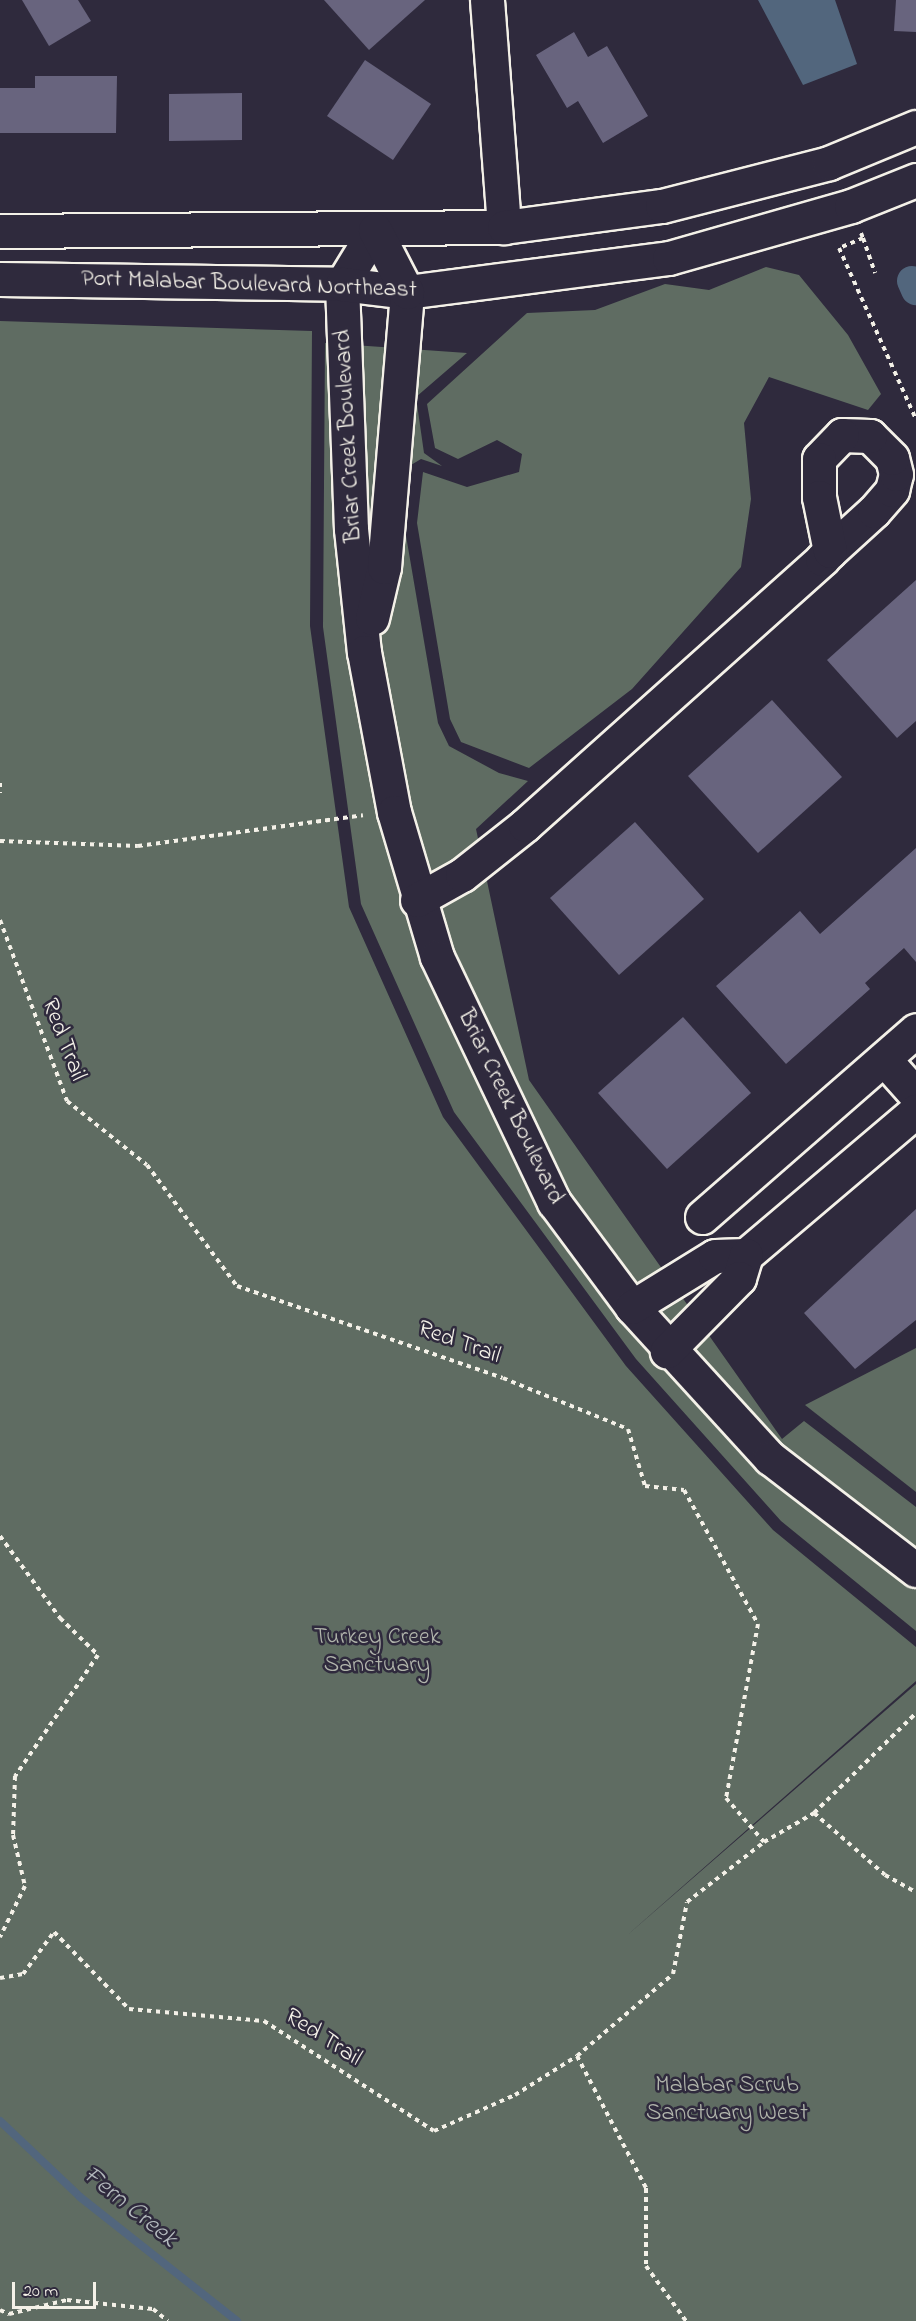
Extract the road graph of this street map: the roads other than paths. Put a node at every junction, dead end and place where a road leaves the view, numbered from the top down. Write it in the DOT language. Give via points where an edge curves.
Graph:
graph roads {
  1 [pos="488,0"];
  2 [pos="916,127"];
  3 [pos="916,180"];
  4 [pos="504,226"];
  5 [pos="375,230"];
  6 [pos="0,231"];
  7 [pos="0,279"];
  8 [pos="342,284"];
  9 [pos="407,292"];
  10 [pos="830,551"];
  11 [pos="364,652"];
  12 [pos="417,900"];
  13 [pos="916,1030"];
  14 [pos="884,1059"];
  15 [pos="916,1095"];
  16 [pos="916,1111"];
  17 [pos="702,1217"];
  18 [pos="746,1255"];
  19 [pos="632,1307"];
  20 [pos="667,1351"];
  21 [pos="916,1570"];
  1 -- 4 [label="street"];
  2 -- 4 [label="street, Port Malabar Boulevard Northeast" via="829,163 662,206"];
  3 -- 9 [label="street, Port Malabar Boulevard Northeast" via="851,206 669,258"];
  4 -- 5 [label="street, Port Malabar Boulevard Northeast"];
  5 -- 6 [label="street, Port Malabar Boulevard Northeast"];
  5 -- 8 [label="street"];
  5 -- 9 [label="street"];
  7 -- 8 [label="street, Port Malabar Boulevard Northeast"];
  8 -- 9 [label="street, Port Malabar Boulevard Northeast"];
  8 -- 11 [label="street, Briar Creek Boulevard" via="351,529"];
  9 -- 11 [label="street, Briar Creek Boulevard" via="384,567"];
  10 -- 12 [label="street" via="525,825 462,875"];
  11 -- 12 [label="street, Briar Creek Boulevard" via="394,812"];
  12 -- 19 [label="street, Briar Creek Boulevard" via="438,957 554,1202"];
  13 -- 14 [label="street"];
  14 -- 15 [label="street"];
  14 -- 17 [label="street"];
  16 -- 18 [label="street"];
  18 -- 19 [label="street" via="715,1256"];
  18 -- 20 [label="street" via="739,1278"];
  19 -- 20 [label="street, Briar Creek Boulevard"];
  20 -- 21 [label="street, Briar Creek Boulevard" via="770,1458"];
}
